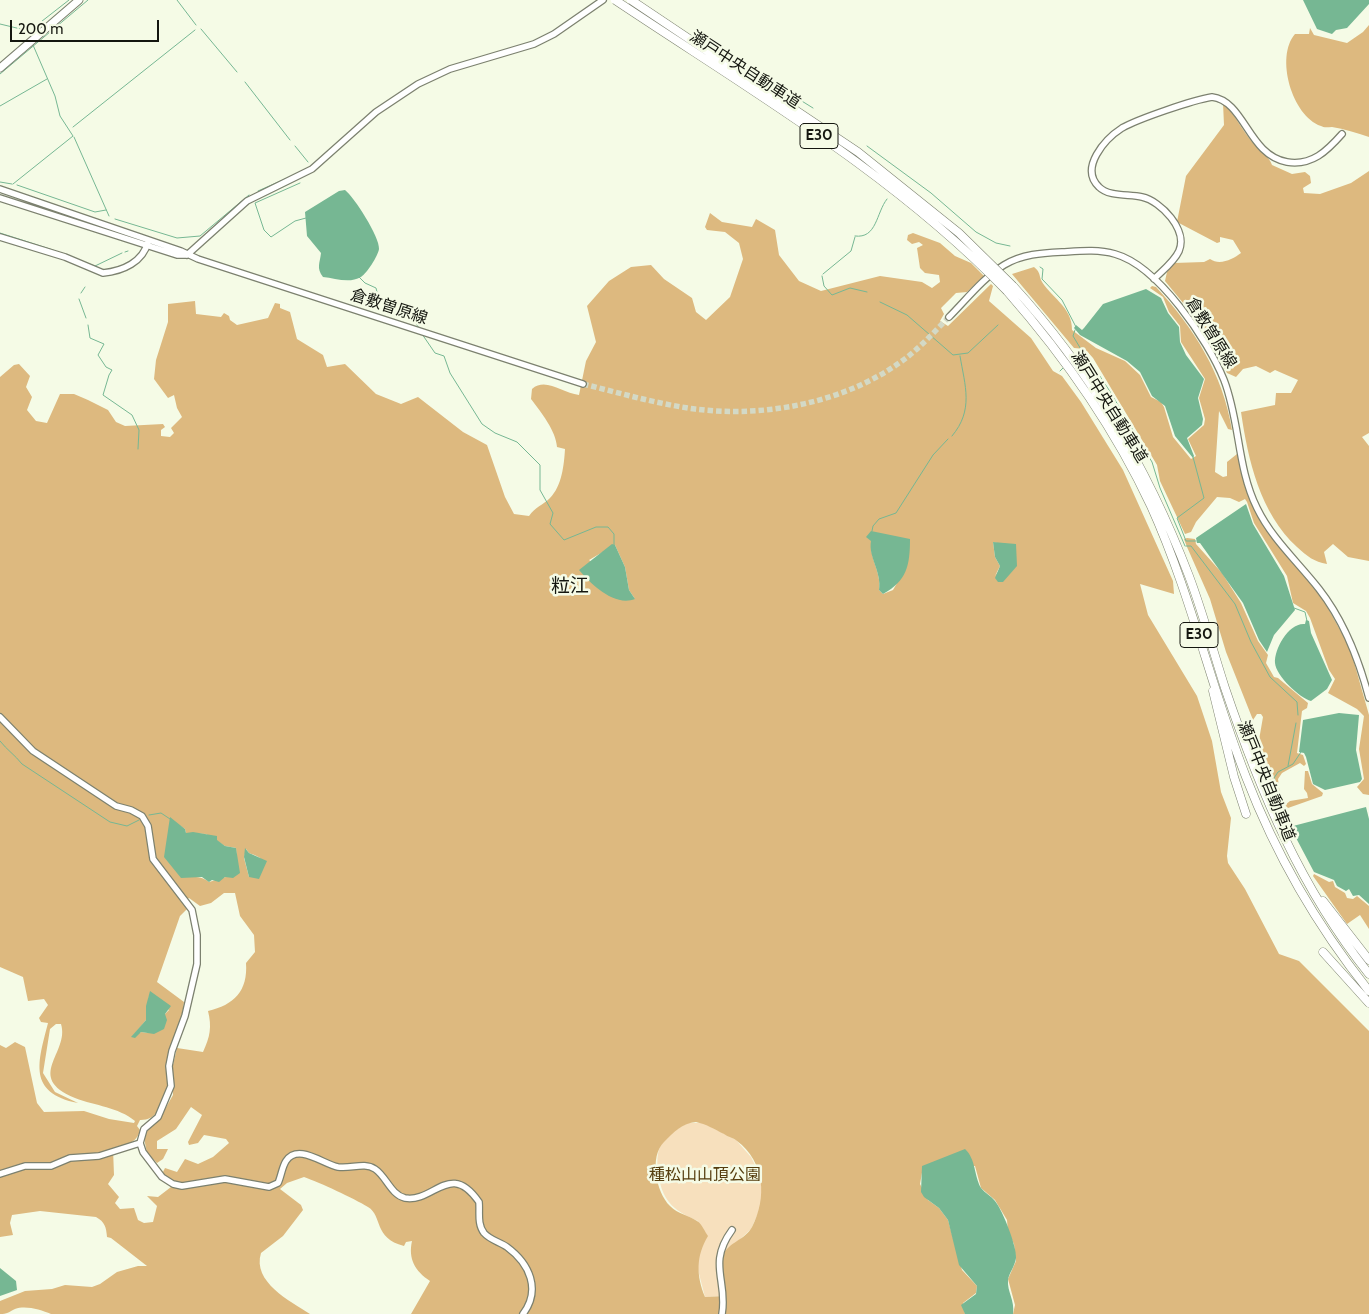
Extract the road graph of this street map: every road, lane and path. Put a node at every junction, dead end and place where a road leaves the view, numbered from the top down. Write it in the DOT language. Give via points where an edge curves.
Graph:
graph roads {
  1 [pos="78,0"];
  2 [pos="603,0"];
  3 [pos="615,0"];
  4 [pos="630,0"];
  5 [pos="0,68"];
  6 [pos="1342,134"];
  7 [pos="0,189"];
  8 [pos="0,198"];
  9 [pos="0,237"];
  10 [pos="148,243"];
  11 [pos="187,255"];
  12 [pos="1154,279"];
  13 [pos="1010,289"];
  14 [pos="949,317"];
  15 [pos="584,384"];
  16 [pos="1212,677"];
  17 [pos="1369,698"];
  18 [pos="0,717"];
  19 [pos="1246,814"];
  20 [pos="1301,872"];
  21 [pos="1323,952"];
  22 [pos="1369,960"];
  23 [pos="1369,974"];
  24 [pos="1369,990"];
  25 [pos="1369,1003"];
  26 [pos="140,1144"];
  27 [pos="0,1174"];
  28 [pos="732,1230"];
  29 [pos="523,1314"];
  30 [pos="722,1314"];
  1 -- 5 [label="main road"];
  2 -- 11 [label="street" via="534,44 450,69 418,84 376,112 312,169 247,200"];
  3 -- 13 [label="highway, 瀬戸中央自動車道 / E30, bridge" via="885,183"];
  4 -- 13 [label="highway, 瀬戸中央自動車道 / E30, bridge" via="858,152 952,227"];
  6 -- 12 [label="street" via="1312,160 1301,163 1283,161 1261,148 1226,101 1212,97 1120,129 1099,151 1091,174 1102,190 1142,196 1156,202 1177,227 1180,249"];
  7 -- 10 [label="street, 倉敷曽原線"];
  8 -- 10 [label="street, 倉敷曽原線"];
  9 -- 10 [label="street" via="104,273 136,262"];
  10 -- 11 [label="street, 倉敷曽原線" via="177,255"];
  11 -- 15 [label="street, 倉敷曽原線"];
  12 -- 14 [label="street, 倉敷曽原線" via="1134,262 1115,253 1031,255 1013,260 995,272"];
  12 -- 17 [label="street, 倉敷曽原線" via="1186,314 1217,365 1234,409 1243,468 1257,508 1276,538 1332,608 1353,648"];
  13 -- 16 [label="highway, 瀬戸中央自動車道 / E30" via="1078,379 1136,476 1191,608"];
  13 -- 20 [label="highway, 瀬戸中央自動車道 / E30" via="1063,344 1105,404 1159,503 1190,579 1253,768"];
  16 -- 19 [label="highway" via="1215,702"];
  16 -- 24 [label="highway, 瀬戸中央自動車道 / E30" via="1245,775 1280,854 1328,936"];
  18 -- 26 [label="street" via="33,751 116,806 142,816 148,826 153,859 187,903 195,919 197,964 185,1016 172,1051 169,1066 171,1086 158,1117 144,1129"];
  20 -- 22 [label="highway"];
  20 -- 23 [label="highway, 瀬戸中央自動車道 / E30"];
  21 -- 25 [label="highway"];
  26 -- 27 [label="street" via="99,1156 70,1158 51,1166 25,1166"];
  26 -- 29 [label="street" via="162,1177 182,1186 225,1180 274,1186 284,1163 296,1154 305,1154 339,1167 371,1167 381,1173 396,1192 407,1198 453,1183 462,1186 479,1202 479,1224 484,1233 526,1266 533,1294"];
  28 -- 30 [label="street" via="723,1244 718,1265 723,1293"];
}
